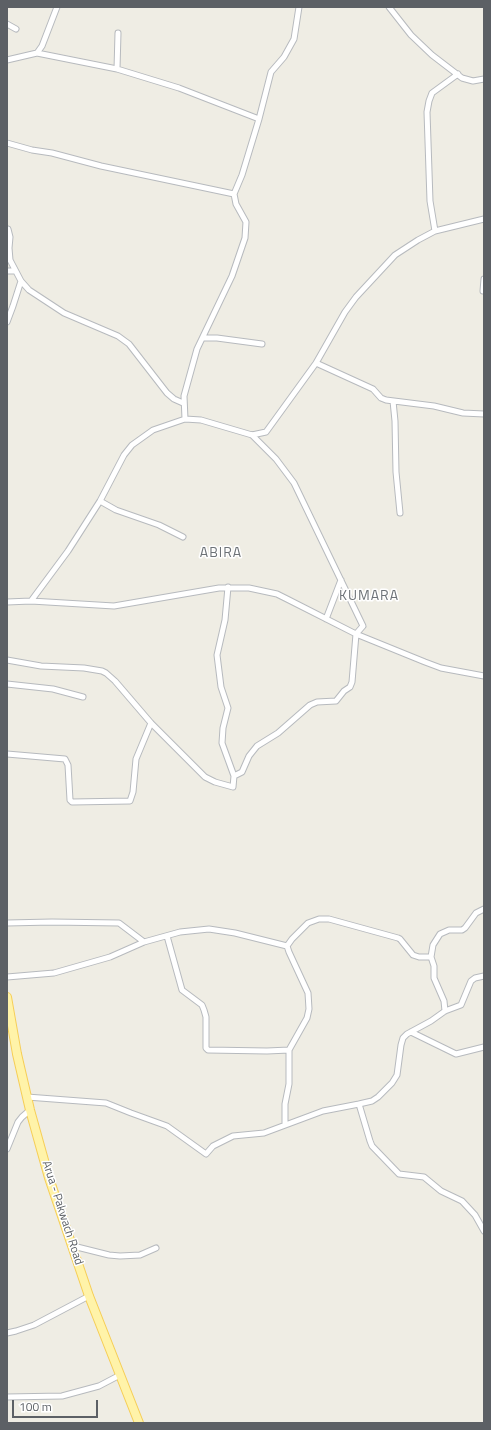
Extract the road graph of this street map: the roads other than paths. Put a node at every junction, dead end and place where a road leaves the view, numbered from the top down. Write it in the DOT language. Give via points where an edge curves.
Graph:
graph roads {
  1 [pos="57,7"];
  2 [pos="299,7"];
  3 [pos="389,7"];
  4 [pos="7,24"];
  5 [pos="16,29"];
  6 [pos="118,33"];
  7 [pos="37,53"];
  8 [pos="7,60"];
  9 [pos="117,70"];
  10 [pos="458,74"];
  11 [pos="484,80"];
  12 [pos="259,119"];
  13 [pos="7,143"];
  14 [pos="234,194"];
  15 [pos="483,220"];
  16 [pos="8,229"];
  17 [pos="435,231"];
  18 [pos="7,271"];
  19 [pos="15,271"];
  20 [pos="484,279"];
  21 [pos="21,281"];
  22 [pos="482,291"];
  23 [pos="7,322"];
  24 [pos="203,338"];
  25 [pos="262,344"];
  26 [pos="316,363"];
  27 [pos="393,401"];
  28 [pos="183,403"];
  29 [pos="484,414"];
  30 [pos="185,419"];
  31 [pos="252,435"];
  32 [pos="100,501"];
  33 [pos="400,513"];
  34 [pos="183,537"];
  35 [pos="341,580"];
  36 [pos="228,588"];
  37 [pos="7,602"];
  38 [pos="32,602"];
  39 [pos="326,619"];
  40 [pos="356,634"];
  41 [pos="7,660"];
  42 [pos="484,676"];
  43 [pos="7,684"];
  44 [pos="83,697"];
  45 [pos="151,723"];
  46 [pos="7,754"];
  47 [pos="234,776"];
  48 [pos="484,910"];
  49 [pos="7,923"];
  50 [pos="167,936"];
  51 [pos="144,942"];
  52 [pos="287,946"];
  53 [pos="432,957"];
  54 [pos="484,976"];
  55 [pos="7,977"];
  56 [pos="7,997"];
  57 [pos="445,1011"];
  58 [pos="411,1032"];
  59 [pos="484,1047"];
  60 [pos="290,1050"];
  61 [pos="27,1097"];
  62 [pos="359,1104"];
  63 [pos="30,1110"];
  64 [pos="285,1125"];
  65 [pos="7,1149"];
  66 [pos="484,1230"];
  67 [pos="73,1246"];
  68 [pos="156,1248"];
  69 [pos="89,1296"];
  70 [pos="7,1333"];
  71 [pos="120,1375"];
  72 [pos="7,1397"];
  73 [pos="139,1423"];
  1 -- 7 [label="street"];
  2 -- 12 [label="street" via="294,39 271,72"];
  3 -- 10 [label="street" via="411,35"];
  4 -- 5 [label="street"];
  6 -- 9 [label="street"];
  7 -- 8 [label="street"];
  7 -- 9 [label="street"];
  9 -- 12 [label="street" via="179,88"];
  10 -- 11 [label="street" via="470,80"];
  10 -- 17 [label="street" via="432,93 426,112 430,201"];
  12 -- 14 [label="street"];
  13 -- 14 [label="street" via="52,152 100,166"];
  14 -- 24 [label="street" via="236,204 246,222 245,238 232,276"];
  15 -- 17 [label="street"];
  16 -- 19 [label="street" via="10,260"];
  17 -- 26 [label="street" via="395,254 345,312"];
  18 -- 19 [label="street"];
  19 -- 21 [label="street"];
  20 -- 22 [label="street"];
  21 -- 23 [label="street"];
  21 -- 28 [label="street" via="36,295 64,313 108,330 123,340 135,351 167,392"];
  24 -- 25 [label="street"];
  24 -- 28 [label="street"];
  26 -- 27 [label="street" via="373,389 381,398"];
  26 -- 31 [label="street" via="268,431"];
  27 -- 29 [label="street"];
  27 -- 33 [label="street"];
  28 -- 30 [label="street"];
  30 -- 31 [label="street" via="201,420"];
  30 -- 32 [label="street" via="153,430 132,444"];
  31 -- 35 [label="street" via="276,459 294,483"];
  32 -- 34 [label="street"];
  32 -- 38 [label="street"];
  35 -- 39 [label="street"];
  35 -- 40 [label="street" via="363,625"];
  36 -- 38 [label="street" via="119,606"];
  36 -- 39 [label="street" via="249,588 277,594"];
  36 -- 47 [label="street" via="225,620 217,655 221,687 228,708 222,743"];
  37 -- 38 [label="street"];
  39 -- 40 [label="street"];
  40 -- 42 [label="street" via="433,665"];
  40 -- 47 [label="street" via="350,687 336,701 315,702 310,705 278,733 253,750 242,772"];
  41 -- 45 [label="street" via="41,666 78,667 102,671 115,681"];
  43 -- 44 [label="street" via="53,689"];
  45 -- 46 [label="street" via="136,759 130,801 73,803 70,800 68,765 65,759"];
  45 -- 47 [label="street" via="209,780 233,787"];
  48 -- 53 [label="street" via="476,913 462,930 449,930 440,934 433,945"];
  49 -- 51 [label="street" via="119,924"];
  50 -- 51 [label="street"];
  50 -- 52 [label="street" via="209,929"];
  50 -- 60 [label="street" via="182,990 202,1005 204,1010 208,1050"];
  51 -- 55 [label="street" via="110,957 54,973"];
  52 -- 53 [label="street" via="308,923 329,919 398,938 413,955"];
  52 -- 60 [label="street" via="308,993 309,1001 307,1018"];
  53 -- 57 [label="street" via="434,978 444,1001"];
  54 -- 57 [label="street" via="472,982 461,1005"];
  56 -- 61 [label="main road, Arua - Pakwach Road"];
  57 -- 58 [label="street"];
  58 -- 59 [label="street" via="456,1054"];
  58 -- 62 [label="street" via="403,1038 400,1045 397,1075 392,1083 372,1101"];
  60 -- 64 [label="street" via="289,1084 284,1104"];
  61 -- 63 [label="main road, Arua - Pakwach Road"];
  61 -- 64 [label="street" via="106,1103 167,1126 204,1153 233,1136 264,1133"];
  62 -- 64 [label="street" via="323,1111"];
  62 -- 66 [label="street" via="372,1146 399,1174 424,1177 441,1191 462,1201"];
  63 -- 65 [label="street" via="18,1122"];
  63 -- 67 [label="main road, Arua - Pakwach Road" via="61,1215"];
  67 -- 68 [label="street" via="120,1256 140,1255"];
  67 -- 69 [label="main road, Arua - Pakwach Road"];
  69 -- 70 [label="street" via="34,1325"];
  69 -- 71 [label="main road, Arua - Pakwach Road"];
  71 -- 72 [label="street" via="99,1386 62,1396"];
  71 -- 73 [label="main road, Arua - Pakwach Road"];
}
